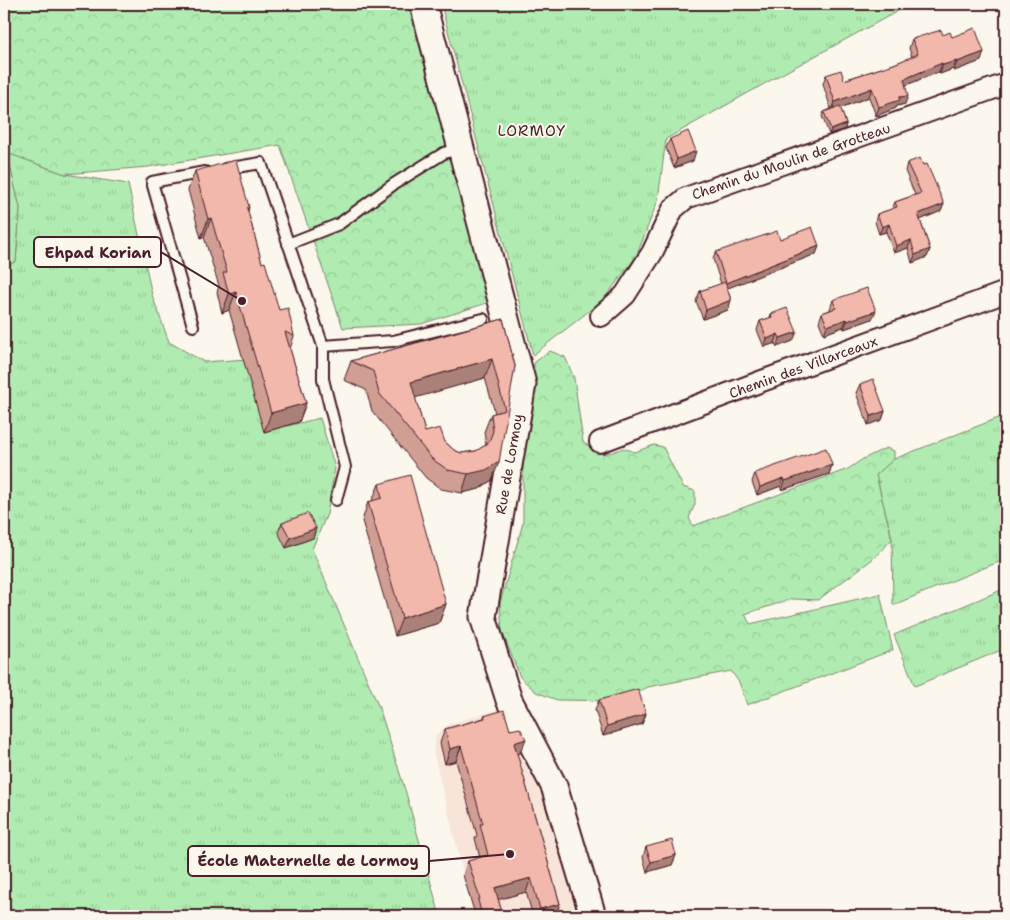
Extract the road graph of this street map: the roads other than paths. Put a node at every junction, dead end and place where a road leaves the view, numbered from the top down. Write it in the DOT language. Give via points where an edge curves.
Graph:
graph roads {
  1 [pos="423,4"];
  2 [pos="1006,84"];
  3 [pos="461,148"];
  4 [pos="288,244"];
  5 [pos="1006,292"];
  6 [pos="601,316"];
  7 [pos="483,320"];
  8 [pos="192,326"];
  9 [pos="323,346"];
  10 [pos="600,442"];
  11 [pos="336,500"];
  12 [pos="593,916"];
  1 -- 3 [label="street, Rue de Lormoy"];
  2 -- 6 [label="street, Chemin du Moulin de Grotteau" via="686,198 673,209 652,253 624,295"];
  3 -- 4 [label="lane" via="444,153 394,184 339,224"];
  3 -- 12 [label="street, Rue de Lormoy" via="523,384 483,617 509,700 554,786"];
  4 -- 8 [label="lane" via="261,163 152,182"];
  4 -- 9 [label="lane"];
  5 -- 10 [label="street, Chemin des Villarceaux"];
  7 -- 9 [label="lane" via="393,341"];
  9 -- 11 [label="lane" via="323,379 346,467"];
}
